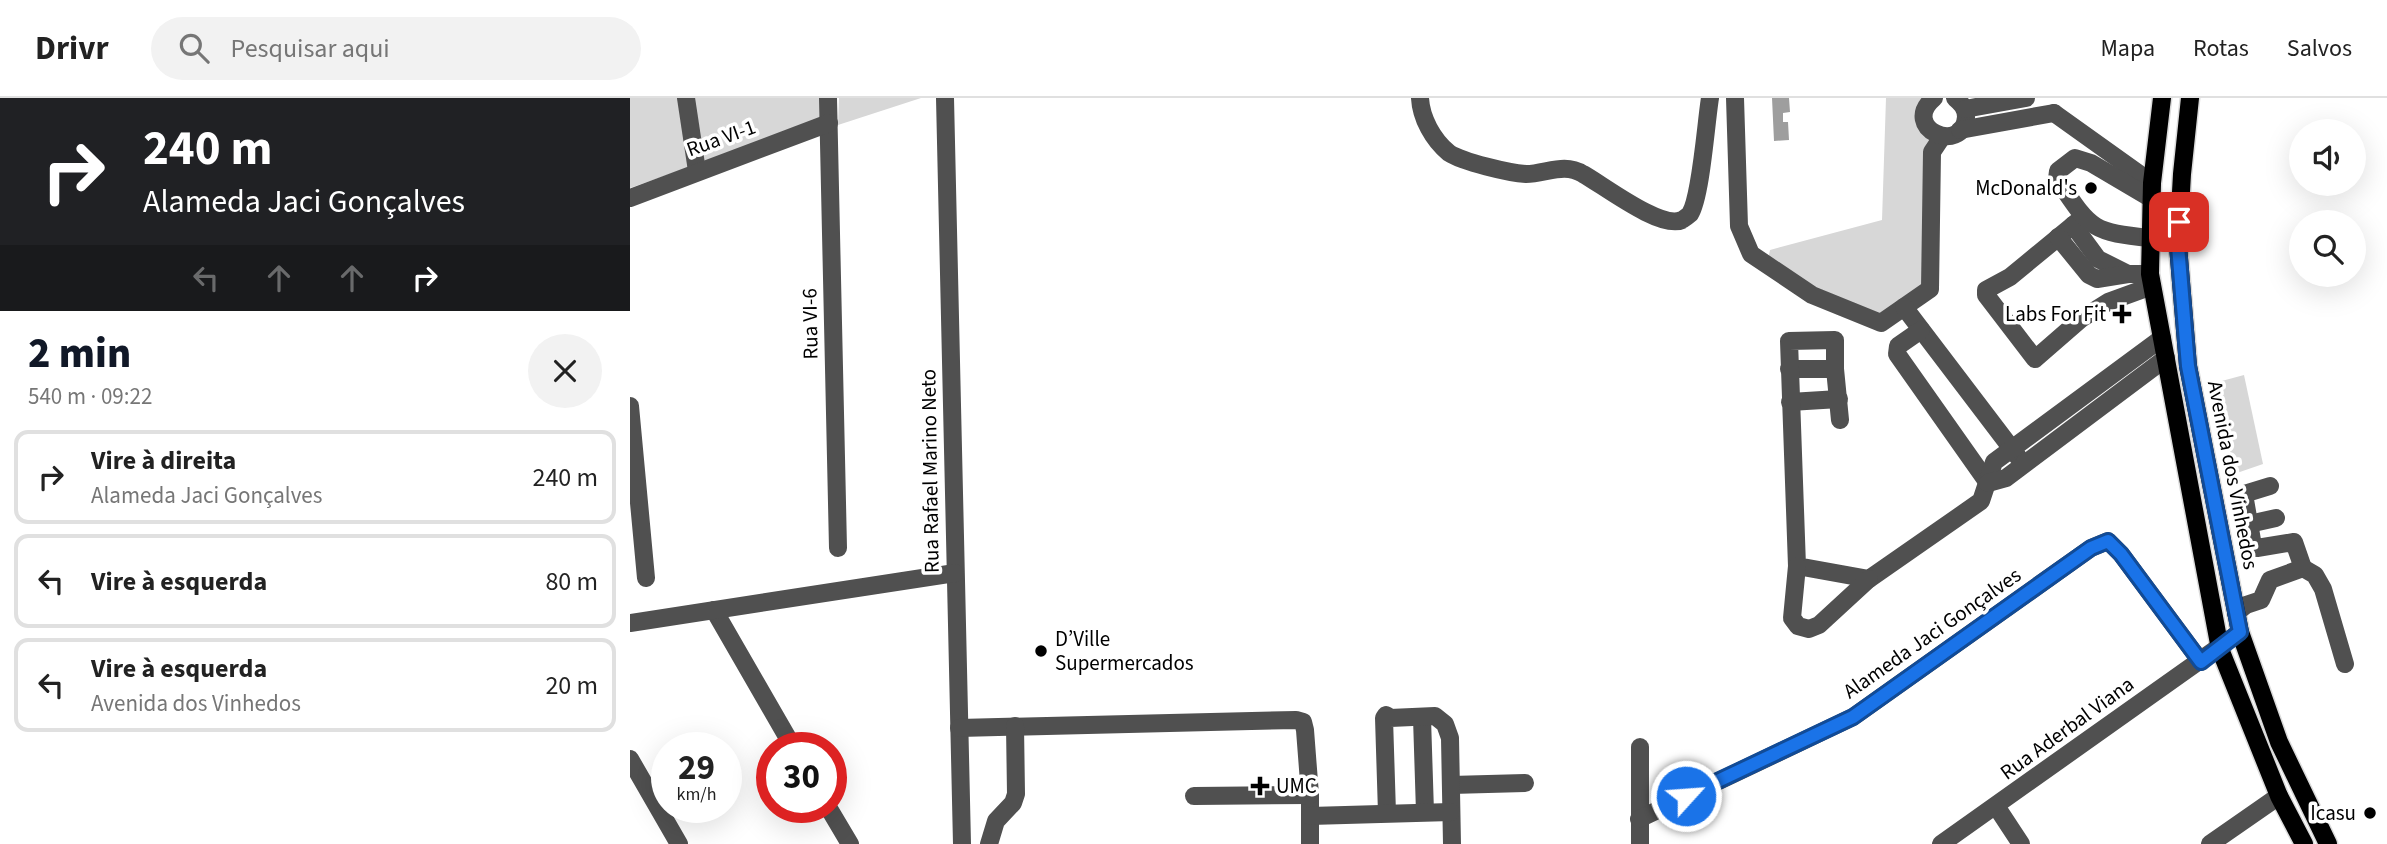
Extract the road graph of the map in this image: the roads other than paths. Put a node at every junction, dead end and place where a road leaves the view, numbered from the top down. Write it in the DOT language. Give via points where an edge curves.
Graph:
graph roads {
  1 [pos="686,98"];
  2 [pos="828,98"];
  3 [pos="945,98"];
  4 [pos="1420,98"];
  5 [pos="1710,98"];
  6 [pos="1735,98"];
  7 [pos="1934,98"];
  8 [pos="2026,98"];
  9 [pos="2162,98"];
  10 [pos="2190,98"];
  11 [pos="1960,104"];
  12 [pos="2051,105"];
  13 [pos="828,123"];
  14 [pos="1960,130"];
  15 [pos="1942,137"];
  16 [pos="698,171"];
  17 [pos="2152,191"];
  18 [pos="630,198"];
  19 [pos="2078,221"];
  20 [pos="2058,237"];
  21 [pos="2151,238"];
  22 [pos="2128,274"];
  23 [pos="2151,280"];
  24 [pos="1904,307"];
  25 [pos="1881,323"];
  26 [pos="1921,330"];
  27 [pos="2162,338"];
  28 [pos="1898,346"];
  29 [pos="2166,358"];
  30 [pos="1789,369"];
  31 [pos="1835,369"];
  32 [pos="1839,399"];
  33 [pos="1790,402"];
  34 [pos="630,405"];
  35 [pos="1840,420"];
  36 [pos="2012,449"];
  37 [pos="2023,464"];
  38 [pos="1988,483"];
  39 [pos="2270,486"];
  40 [pos="2212,489"];
  41 [pos="2190,492"];
  42 [pos="2276,518"];
  43 [pos="2249,524"];
  44 [pos="838,548"];
  45 [pos="1797,566"];
  46 [pos="2303,568"];
  47 [pos="955,573"];
  48 [pos="646,578"];
  49 [pos="1869,579"];
  50 [pos="713,610"];
  51 [pos="2236,613"];
  52 [pos="630,623"];
  53 [pos="2240,632"];
  54 [pos="2220,649"];
  55 [pos="2201,662"];
  56 [pos="2346,664"];
  57 [pos="1422,718"];
  58 [pos="1015,726"];
  59 [pos="959,728"];
  60 [pos="784,732"];
  61 [pos="1640,747"];
  62 [pos="630,759"];
  63 [pos="1525,783"];
  64 [pos="1451,785"];
  65 [pos="1310,795"];
  66 [pos="1194,796"];
  67 [pos="2279,796"];
  68 [pos="1996,806"];
  69 [pos="1424,812"];
  70 [pos="1451,812"];
  71 [pos="1387,813"];
  72 [pos="1310,816"];
  73 [pos="1639,819"];
  74 [pos="838,823"];
  75 [pos="679,844"];
  76 [pos="850,844"];
  77 [pos="962,844"];
  78 [pos="989,844"];
  79 [pos="1310,844"];
  80 [pos="1452,844"];
  81 [pos="1640,844"];
  82 [pos="1941,844"];
  83 [pos="2021,844"];
  84 [pos="2210,844"];
  85 [pos="2304,844"];
  86 [pos="2328,844"];
  1 -- 16 [label="street"];
  2 -- 13 [label="street, Rua VI-6"];
  3 -- 47 [label="street, Rua Rafael Marino Neto"];
  4 -- 5 [label="street" via="1433,136 1451,154 1504,172 1576,170 1665,221 1681,221 1690,214"];
  6 -- 25 [label="street" via="1739,226 1751,254 1812,295"];
  7 -- 15 [label="street" via="1924,117 1930,130"];
  8 -- 11 [label="street"];
  9 -- 17 [label="main road, Avenida dos Vinhedos"];
  10 -- 40 [label="main road, Avenida dos Vinhedos" via="2178,246 2188,366"];
  11 -- 14 [label="street" via="1966,118"];
  12 -- 14 [label="street"];
  12 -- 17 [label="street"];
  13 -- 16 [label="street, Rua VI-1"];
  13 -- 44 [label="street, Rua VI-6"];
  14 -- 15 [label="street"];
  15 -- 24 [label="street" via="1931,152 1930,289"];
  16 -- 18 [label="street, Rua VI-1"];
  17 -- 19 [label="street" via="2075,158 2058,171 2057,179"];
  17 -- 21 [label="main road, Avenida dos Vinhedos"];
  19 -- 20 [label="street"];
  19 -- 21 [label="street" via="2108,233"];
  19 -- 22 [label="street" via="2098,260"];
  20 -- 22 [label="street" via="2096,279"];
  20 -- 23 [label="street" via="2010,277 1986,290 2035,359 2081,319"];
  21 -- 23 [label="main road, Avenida dos Vinhedos"];
  22 -- 23 [label="street"];
  23 -- 27 [label="main road, Avenida dos Vinhedos"];
  24 -- 25 [label="street"];
  24 -- 26 [label="street"];
  25 -- 28 [label="street"];
  26 -- 28 [label="street"];
  26 -- 36 [label="street"];
  27 -- 29 [label="main road, Avenida dos Vinhedos"];
  27 -- 36 [label="street"];
  28 -- 38 [label="street" via="1897,354"];
  29 -- 37 [label="street"];
  29 -- 41 [label="main road, Avenida dos Vinhedos"];
  30 -- 31 [label="street"];
  30 -- 31 [label="street" via="1788,341 1835,340"];
  30 -- 33 [label="street"];
  31 -- 32 [label="street"];
  32 -- 33 [label="street"];
  32 -- 35 [label="street"];
  33 -- 45 [label="street"];
  34 -- 48 [label="street"];
  36 -- 37 [label="street"];
  36 -- 38 [label="street" via="1994,462"];
  37 -- 38 [label="street" via="2006,478"];
  38 -- 49 [label="street" via="1981,501"];
  39 -- 43 [label="street" via="2244,494"];
  40 -- 41 [label="main road"];
  40 -- 51 [label="main road, Avenida dos Vinhedos"];
  41 -- 54 [label="main road, Avenida dos Vinhedos"];
  42 -- 43 [label="street"];
  43 -- 46 [label="street" via="2254,548 2291,541"];
  45 -- 49 [label="street"];
  45 -- 49 [label="street" via="1792,618 1809,629"];
  46 -- 51 [label="street" via="2270,580 2261,600"];
  46 -- 56 [label="street" via="2315,575 2323,589"];
  47 -- 50 [label="street"];
  47 -- 59 [label="street, Rua Rafael Marino Neto"];
  50 -- 52 [label="street"];
  50 -- 60 [label="street"];
  51 -- 53 [label="main road, Avenida dos Vinhedos"];
  53 -- 54 [label="street, Rua Aderbal Viana"];
  53 -- 86 [label="main road, Avenida dos Vinhedos" via="2280,742"];
  54 -- 55 [label="street, Rua Aderbal Viana"];
  54 -- 67 [label="main road, Avenida dos Vinhedos"];
  55 -- 68 [label="street, Rua Aderbal Viana"];
  55 -- 73 [label="street, Alameda Jaci Gonçalves" via="2108,541 2091,548 1853,717"];
  57 -- 64 [label="street" via="1435,716 1445,724 1450,738"];
  57 -- 69 [label="street"];
  57 -- 71 [label="street" via="1384,718"];
  58 -- 59 [label="street"];
  58 -- 65 [label="street" via="1296,720 1303,722 1305,730"];
  58 -- 78 [label="street" via="1016,794 996,821"];
  59 -- 77 [label="street, Rua Rafael Marino Neto"];
  61 -- 73 [label="street"];
  62 -- 75 [label="street"];
  63 -- 64 [label="street"];
  64 -- 70 [label="street"];
  65 -- 66 [label="street"];
  65 -- 72 [label="street"];
  67 -- 84 [label="street"];
  67 -- 85 [label="main road, Avenida dos Vinhedos"];
  68 -- 82 [label="street, Rua Aderbal Viana"];
  68 -- 83 [label="street"];
  69 -- 70 [label="street"];
  69 -- 71 [label="street"];
  70 -- 80 [label="street"];
  71 -- 72 [label="street"];
  72 -- 79 [label="street"];
  73 -- 81 [label="street"];
  74 -- 76 [label="street"];
}
